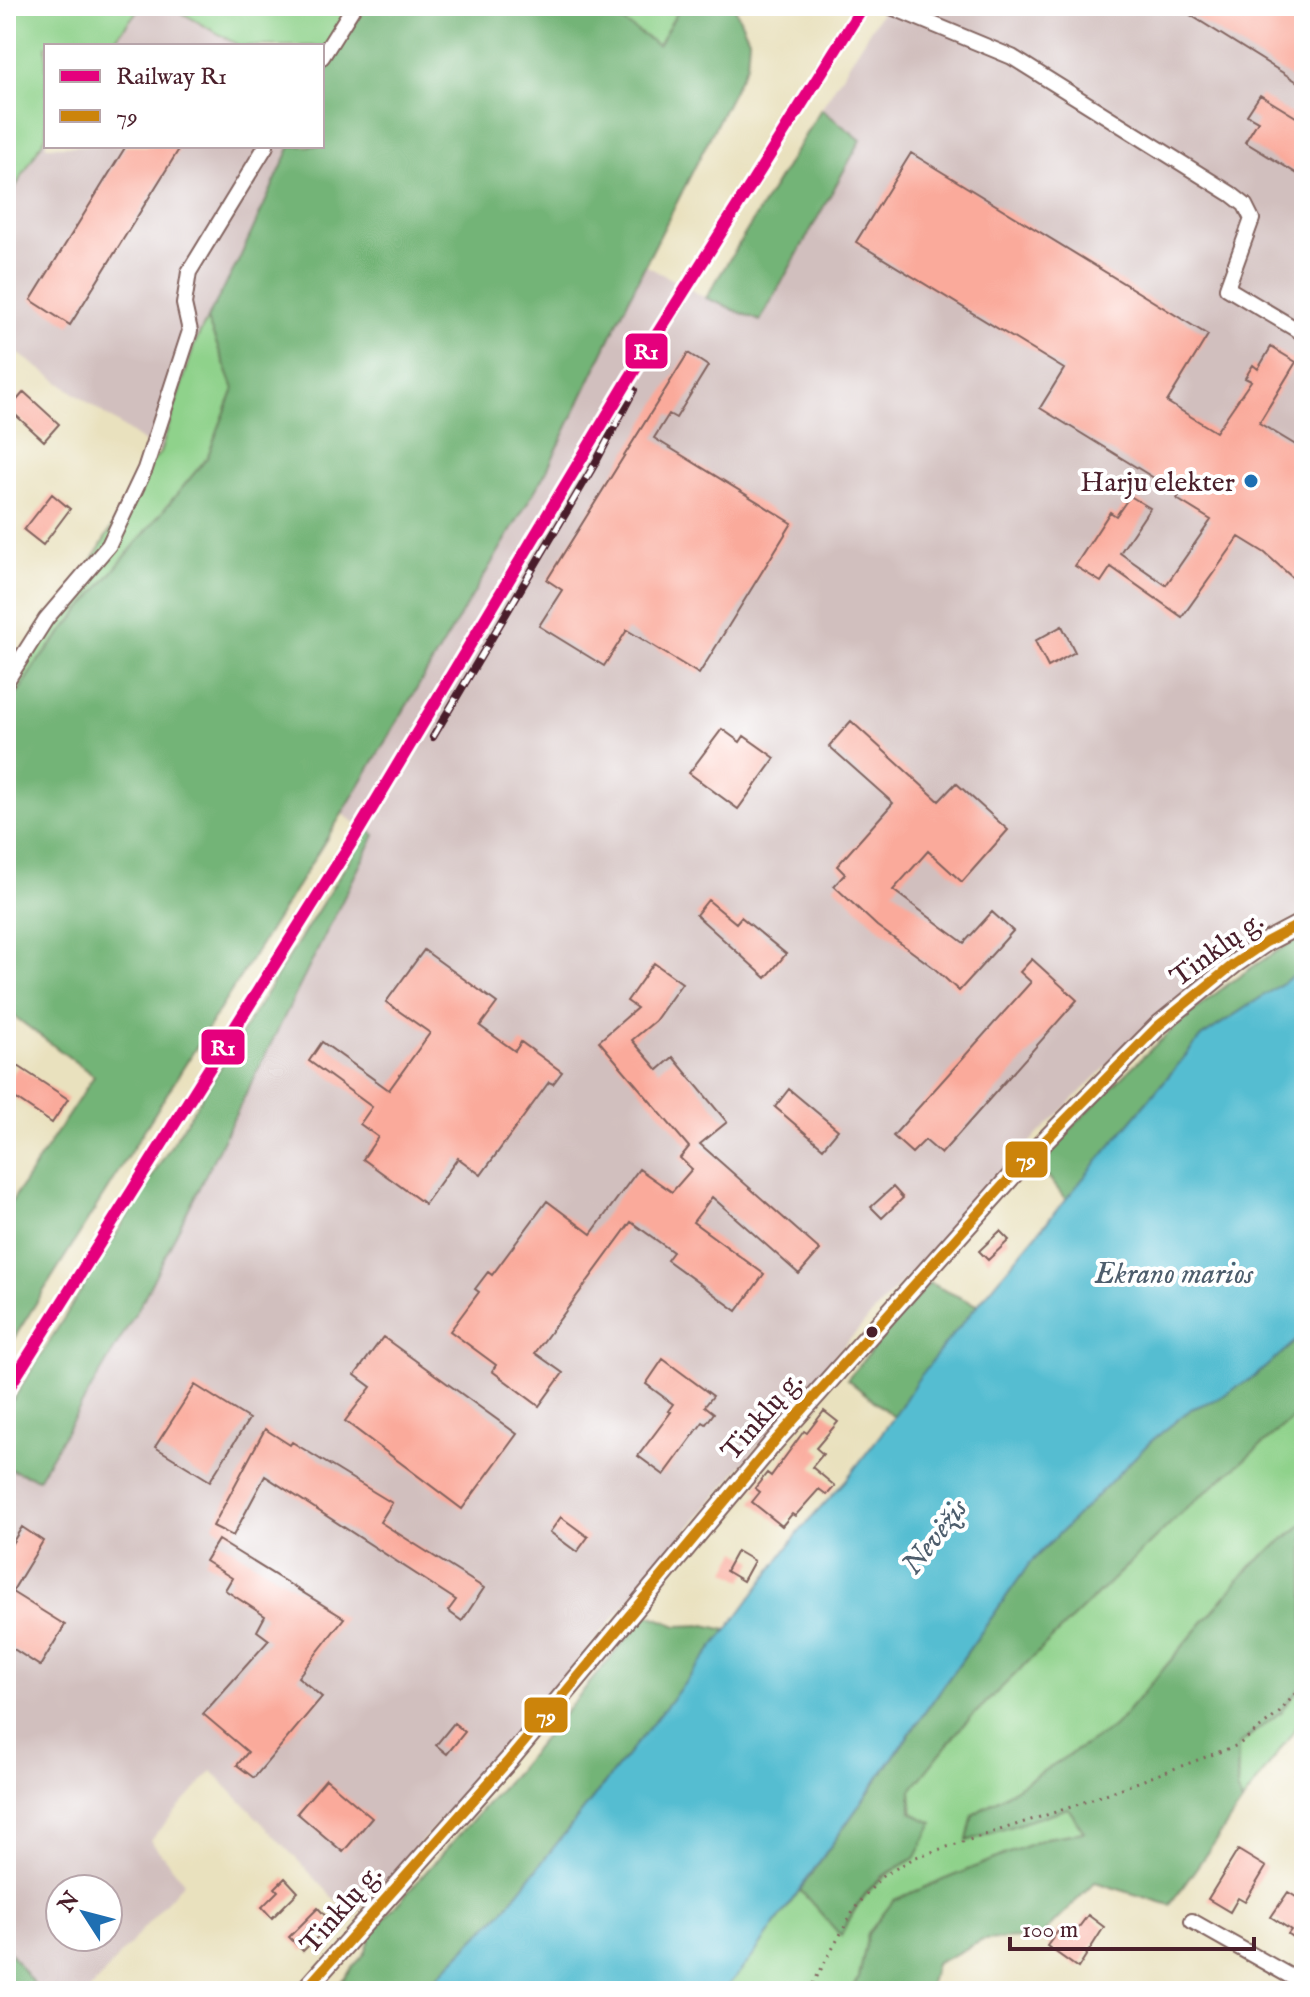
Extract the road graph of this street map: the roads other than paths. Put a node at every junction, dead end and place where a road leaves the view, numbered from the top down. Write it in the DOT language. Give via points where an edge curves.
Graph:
graph roads {
  1 [pos="354,6"];
  2 [pos="889,6"];
  3 [pos="324,54"];
  4 [pos="265,148"];
  5 [pos="1304,334"];
  6 [pos="6,682"];
  7 [pos="1304,922"];
  8 [pos="1192,1921"];
  9 [pos="1304,1984"];
  10 [pos="304,1991"];
  1 -- 3 [label="street"];
  2 -- 5 [label="street" via="1012,57 1238,199 1252,219 1227,288"];
  4 -- 6 [label="street" via="189,272 184,304 190,331 145,469 109,545 46,619"];
  7 -- 10 [label="main road, Tinklų g." via="1234,964 1158,1026 1095,1088 784,1430 509,1760"];
  8 -- 9 [label="street"];
}
